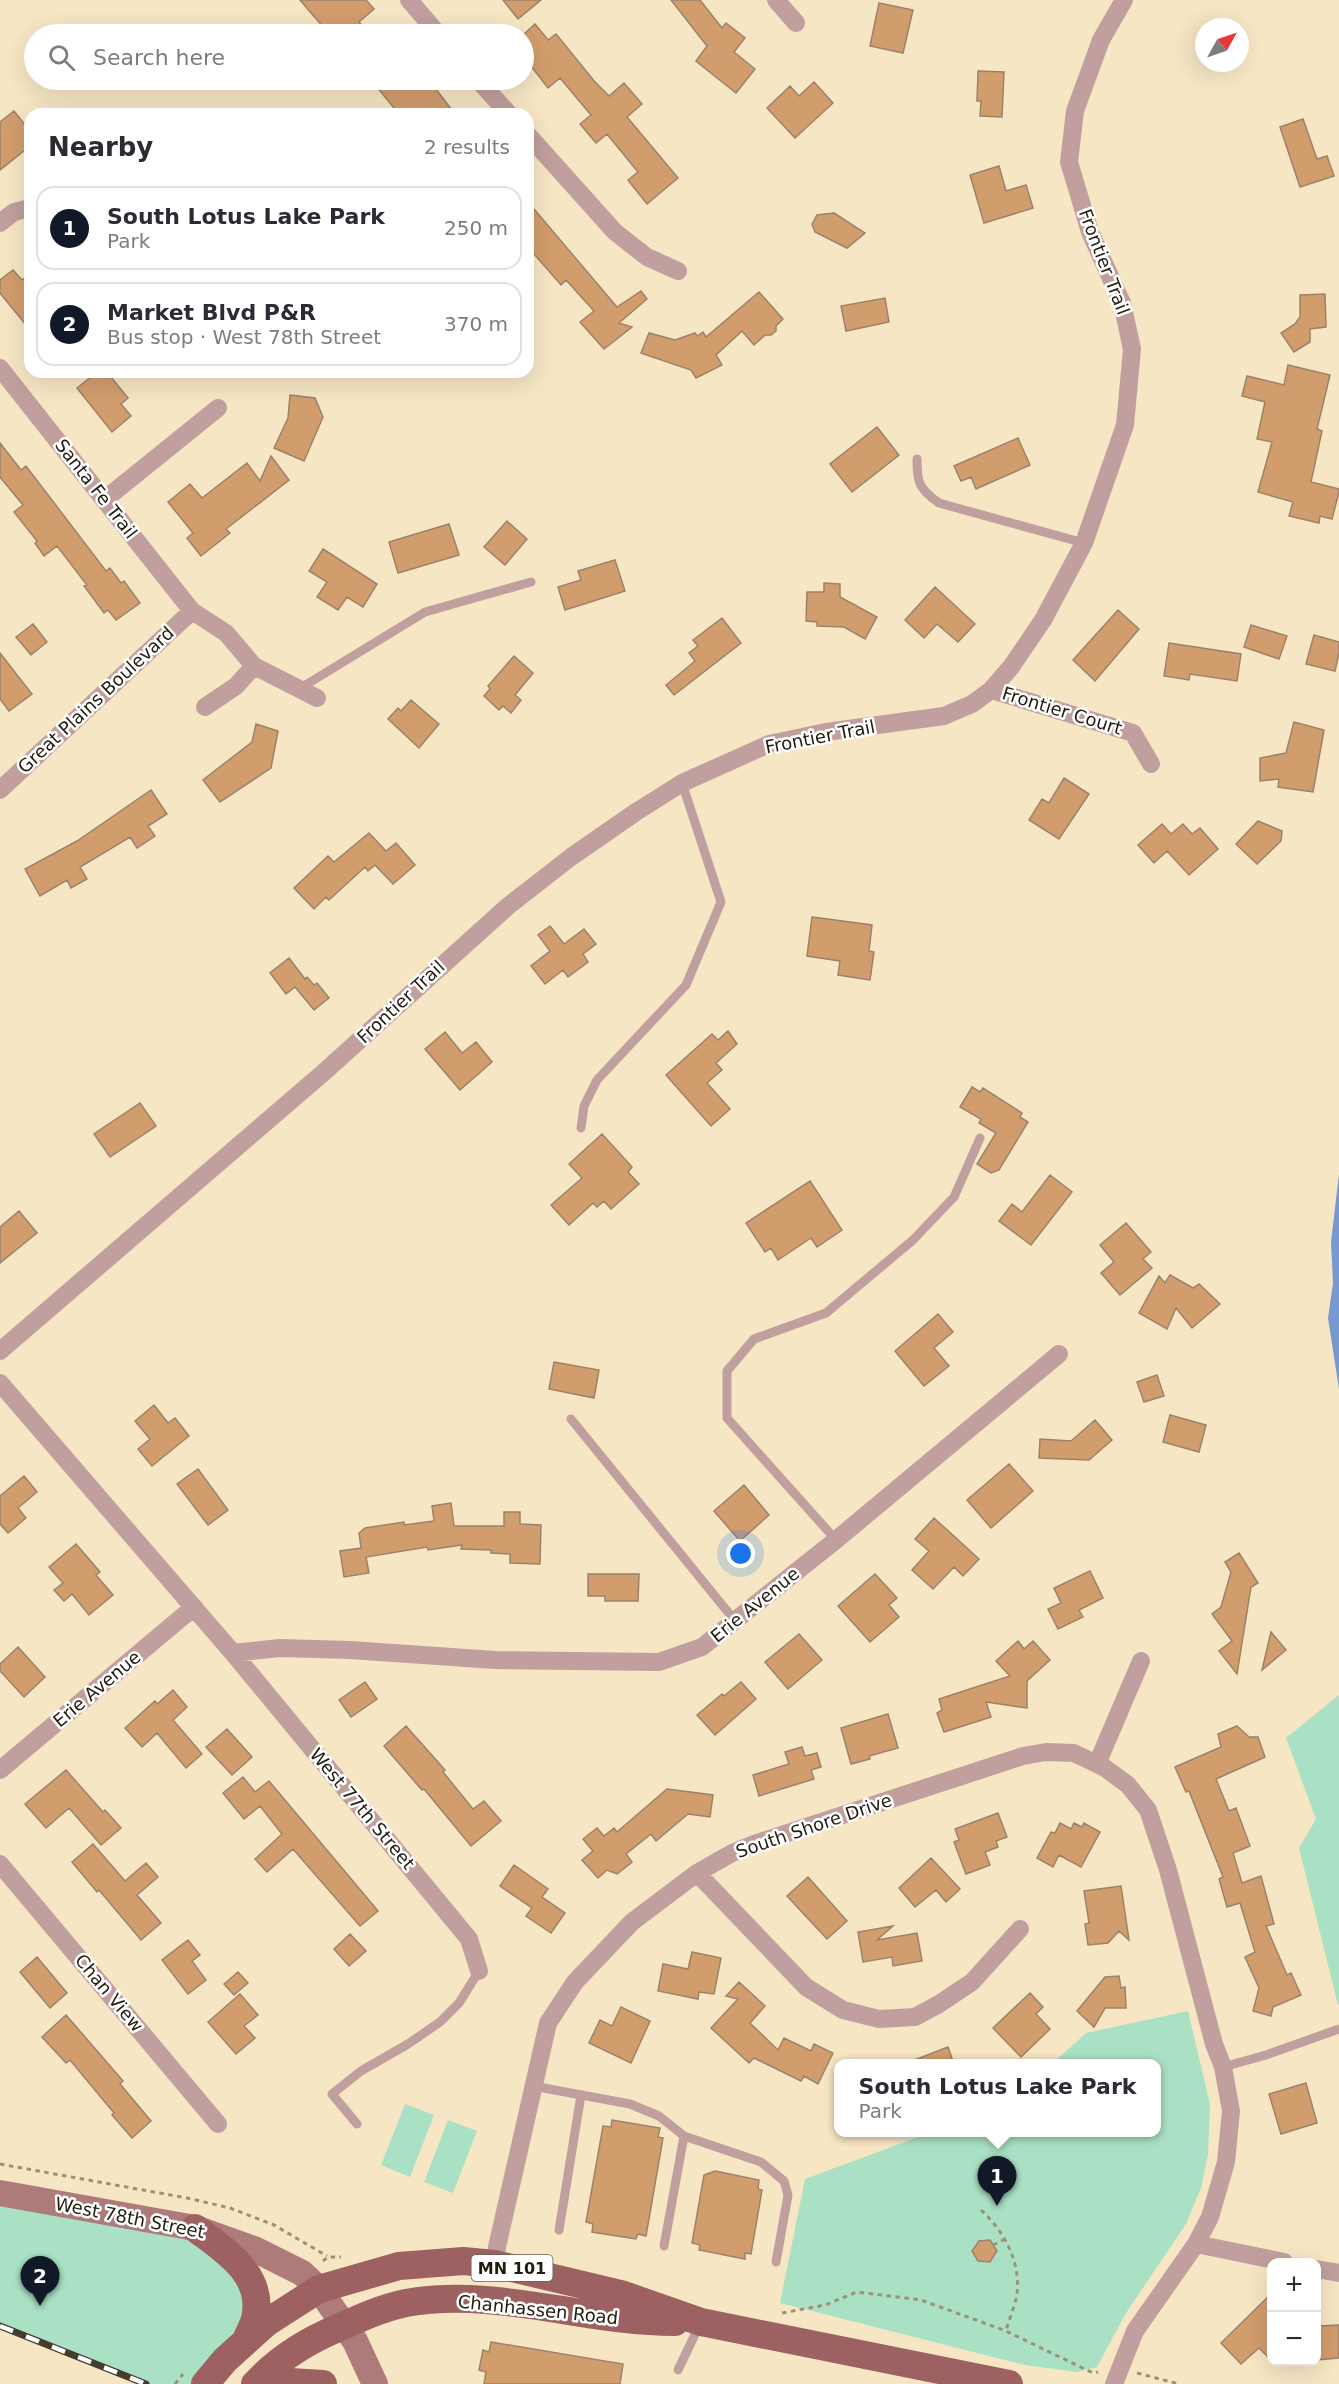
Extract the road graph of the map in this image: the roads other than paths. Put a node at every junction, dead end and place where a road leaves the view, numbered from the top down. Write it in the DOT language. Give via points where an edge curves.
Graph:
graph roads {
  1 [pos="409,0"];
  2 [pos="776,0"];
  3 [pos="1124,0"];
  4 [pos="796,23"];
  5 [pos="429,24"];
  6 [pos="487,90"];
  7 [pos="504,108"];
  8 [pos="534,142"];
  9 [pos="24,210"];
  10 [pos="0,223"];
  11 [pos="678,271"];
  12 [pos="0,368"];
  13 [pos="218,408"];
  14 [pos="917,459"];
  15 [pos="104,500"];
  16 [pos="1084,543"];
  17 [pos="531,582"];
  18 [pos="192,611"];
  19 [pos="254,666"];
  20 [pos="299,690"];
  21 [pos="991,690"];
  22 [pos="316,698"];
  23 [pos="205,707"];
  24 [pos="1151,764"];
  25 [pos="682,783"];
  26 [pos="0,789"];
  27 [pos="581,1128"];
  28 [pos="980,1138"];
  29 [pos="0,1351"];
  30 [pos="1059,1354"];
  31 [pos="0,1383"];
  32 [pos="571,1419"];
  33 [pos="836,1540"];
  34 [pos="194,1607"];
  35 [pos="736,1622"];
  36 [pos="233,1653"];
  37 [pos="1141,1661"];
  38 [pos="1097,1764"];
  39 [pos="0,1770"];
  40 [pos="0,1864"];
  41 [pos="698,1873"];
  42 [pos="1020,1929"];
  43 [pos="479,1971"];
  44 [pos="1339,2029"];
  45 [pos="1223,2067"];
  46 [pos="533,2086"];
  47 [pos="581,2094"];
  48 [pos="218,2124"];
  49 [pos="357,2124"];
  50 [pos="684,2136"];
  51 [pos="0,2193"];
  52 [pos="195,2228"];
  53 [pos="559,2230"];
  54 [pos="1196,2244"];
  55 [pos="664,2246"];
  56 [pos="1267,2259"];
  57 [pos="776,2262"];
  58 [pos="495,2264"];
  59 [pos="1321,2270"];
  60 [pos="1339,2273"];
  61 [pos="319,2289"];
  62 [pos="701,2322"];
  63 [pos="344,2325"];
  64 [pos="246,2340"];
  65 [pos="678,2370"];
  66 [pos="205,2384"];
  67 [pos="255,2384"];
  68 [pos="284,2384"];
  69 [pos="323,2384"];
  70 [pos="375,2384"];
  71 [pos="1010,2384"];
  72 [pos="1114,2384"];
  1 -- 5 [label="street"];
  2 -- 4 [label="street"];
  3 -- 16 [label="street, Frontier Trail" via="1101,40 1075,111 1069,162 1090,232 1122,303 1132,350 1125,424"];
  6 -- 7 [label="street"];
  8 -- 11 [label="street" via="615,232 647,257"];
  9 -- 10 [label="street"];
  12 -- 15 [label="street, Santa Fe Trail"];
  13 -- 15 [label="street"];
  14 -- 16 [label="lane" via="917,479 927,495 939,503"];
  15 -- 18 [label="street, Santa Fe Trail"];
  16 -- 21 [label="street, Frontier Trail" via="1043,620"];
  17 -- 20 [label="lane" via="425,612"];
  18 -- 19 [label="street, Santa Fe Trail" via="226,633"];
  18 -- 26 [label="street, Great Plains Boulevard"];
  19 -- 20 [label="street"];
  19 -- 23 [label="street" via="236,686"];
  20 -- 22 [label="street"];
  21 -- 24 [label="street, Frontier Court" via="1133,733"];
  21 -- 25 [label="street, Frontier Trail" via="972,704 944,716 769,744"];
  25 -- 27 [label="lane" via="721,902 686,985 597,1080 584,1106"];
  25 -- 29 [label="street, Frontier Trail" via="571,857 507,907 323,1073"];
  28 -- 33 [label="lane" via="954,1197 912,1240 826,1313 754,1339 727,1371 727,1418"];
  30 -- 33 [label="street, Erie Avenue"];
  31 -- 34 [label="street"];
  32 -- 35 [label="lane"];
  33 -- 35 [label="street, Erie Avenue"];
  34 -- 36 [label="street, West 77th Street"];
  34 -- 39 [label="street, Erie Avenue"];
  35 -- 36 [label="street, Erie Avenue" via="702,1647 659,1662 495,1660 280,1648"];
  36 -- 43 [label="street, West 77th Street" via="469,1939"];
  37 -- 38 [label="street"];
  38 -- 41 [label="street, South Shore Drive" via="1074,1753 1023,1756 754,1844"];
  38 -- 45 [label="street, South Shore Drive" via="1128,1785 1148,1810"];
  40 -- 48 [label="street, Chan View"];
  41 -- 42 [label="street" via="806,1987 843,2010 879,2019 915,2017 939,2004 972,1982"];
  41 -- 46 [label="street, South Shore Drive" via="632,1922 574,1982 548,2023"];
  43 -- 49 [label="lane" via="459,2003 440,2022 361,2071 332,2094"];
  44 -- 45 [label="lane"];
  45 -- 54 [label="street, South Shore Drive" via="1231,2111 1226,2162 1210,2217"];
  46 -- 47 [label="lane"];
  46 -- 58 [label="street, South Shore Drive"];
  47 -- 50 [label="lane" via="630,2103 659,2116"];
  47 -- 53 [label="lane"];
  50 -- 55 [label="lane"];
  50 -- 57 [label="lane" via="762,2162 783,2181 788,2195"];
  51 -- 52 [label="street, West 78th Street"];
  52 -- 61 [label="street, West 78th Street" via="254,2249 302,2274"];
  52 -- 64 [label="main road" via="230,2254 251,2281 255,2318"];
  54 -- 56 [label="street"];
  54 -- 72 [label="street, South Shore Drive" via="1135,2331"];
  58 -- 61 [label="main road, Chanhassen Road / MN 101" via="463,2261 399,2266"];
  58 -- 62 [label="main road, Chanhassen Road / MN 101" via="621,2294"];
  59 -- 60 [label="street"];
  61 -- 63 [label="street, West 78th Street"];
  61 -- 64 [label="main road, Chanhassen Road / MN 101"];
  62 -- 63 [label="main road, Chanhassen Road / MN 101" via="647,2322 470,2299 408,2303"];
  62 -- 65 [label="lane"];
  62 -- 71 [label="main road, Chanhassen Road / MN 101"];
  63 -- 67 [label="main road, Chanhassen Road / MN 101" via="296,2350"];
  63 -- 70 [label="street, West 78th Street"];
  64 -- 66 [label="main road, Chanhassen Road / MN 101"];
  68 -- 69 [label="main road"];
}
